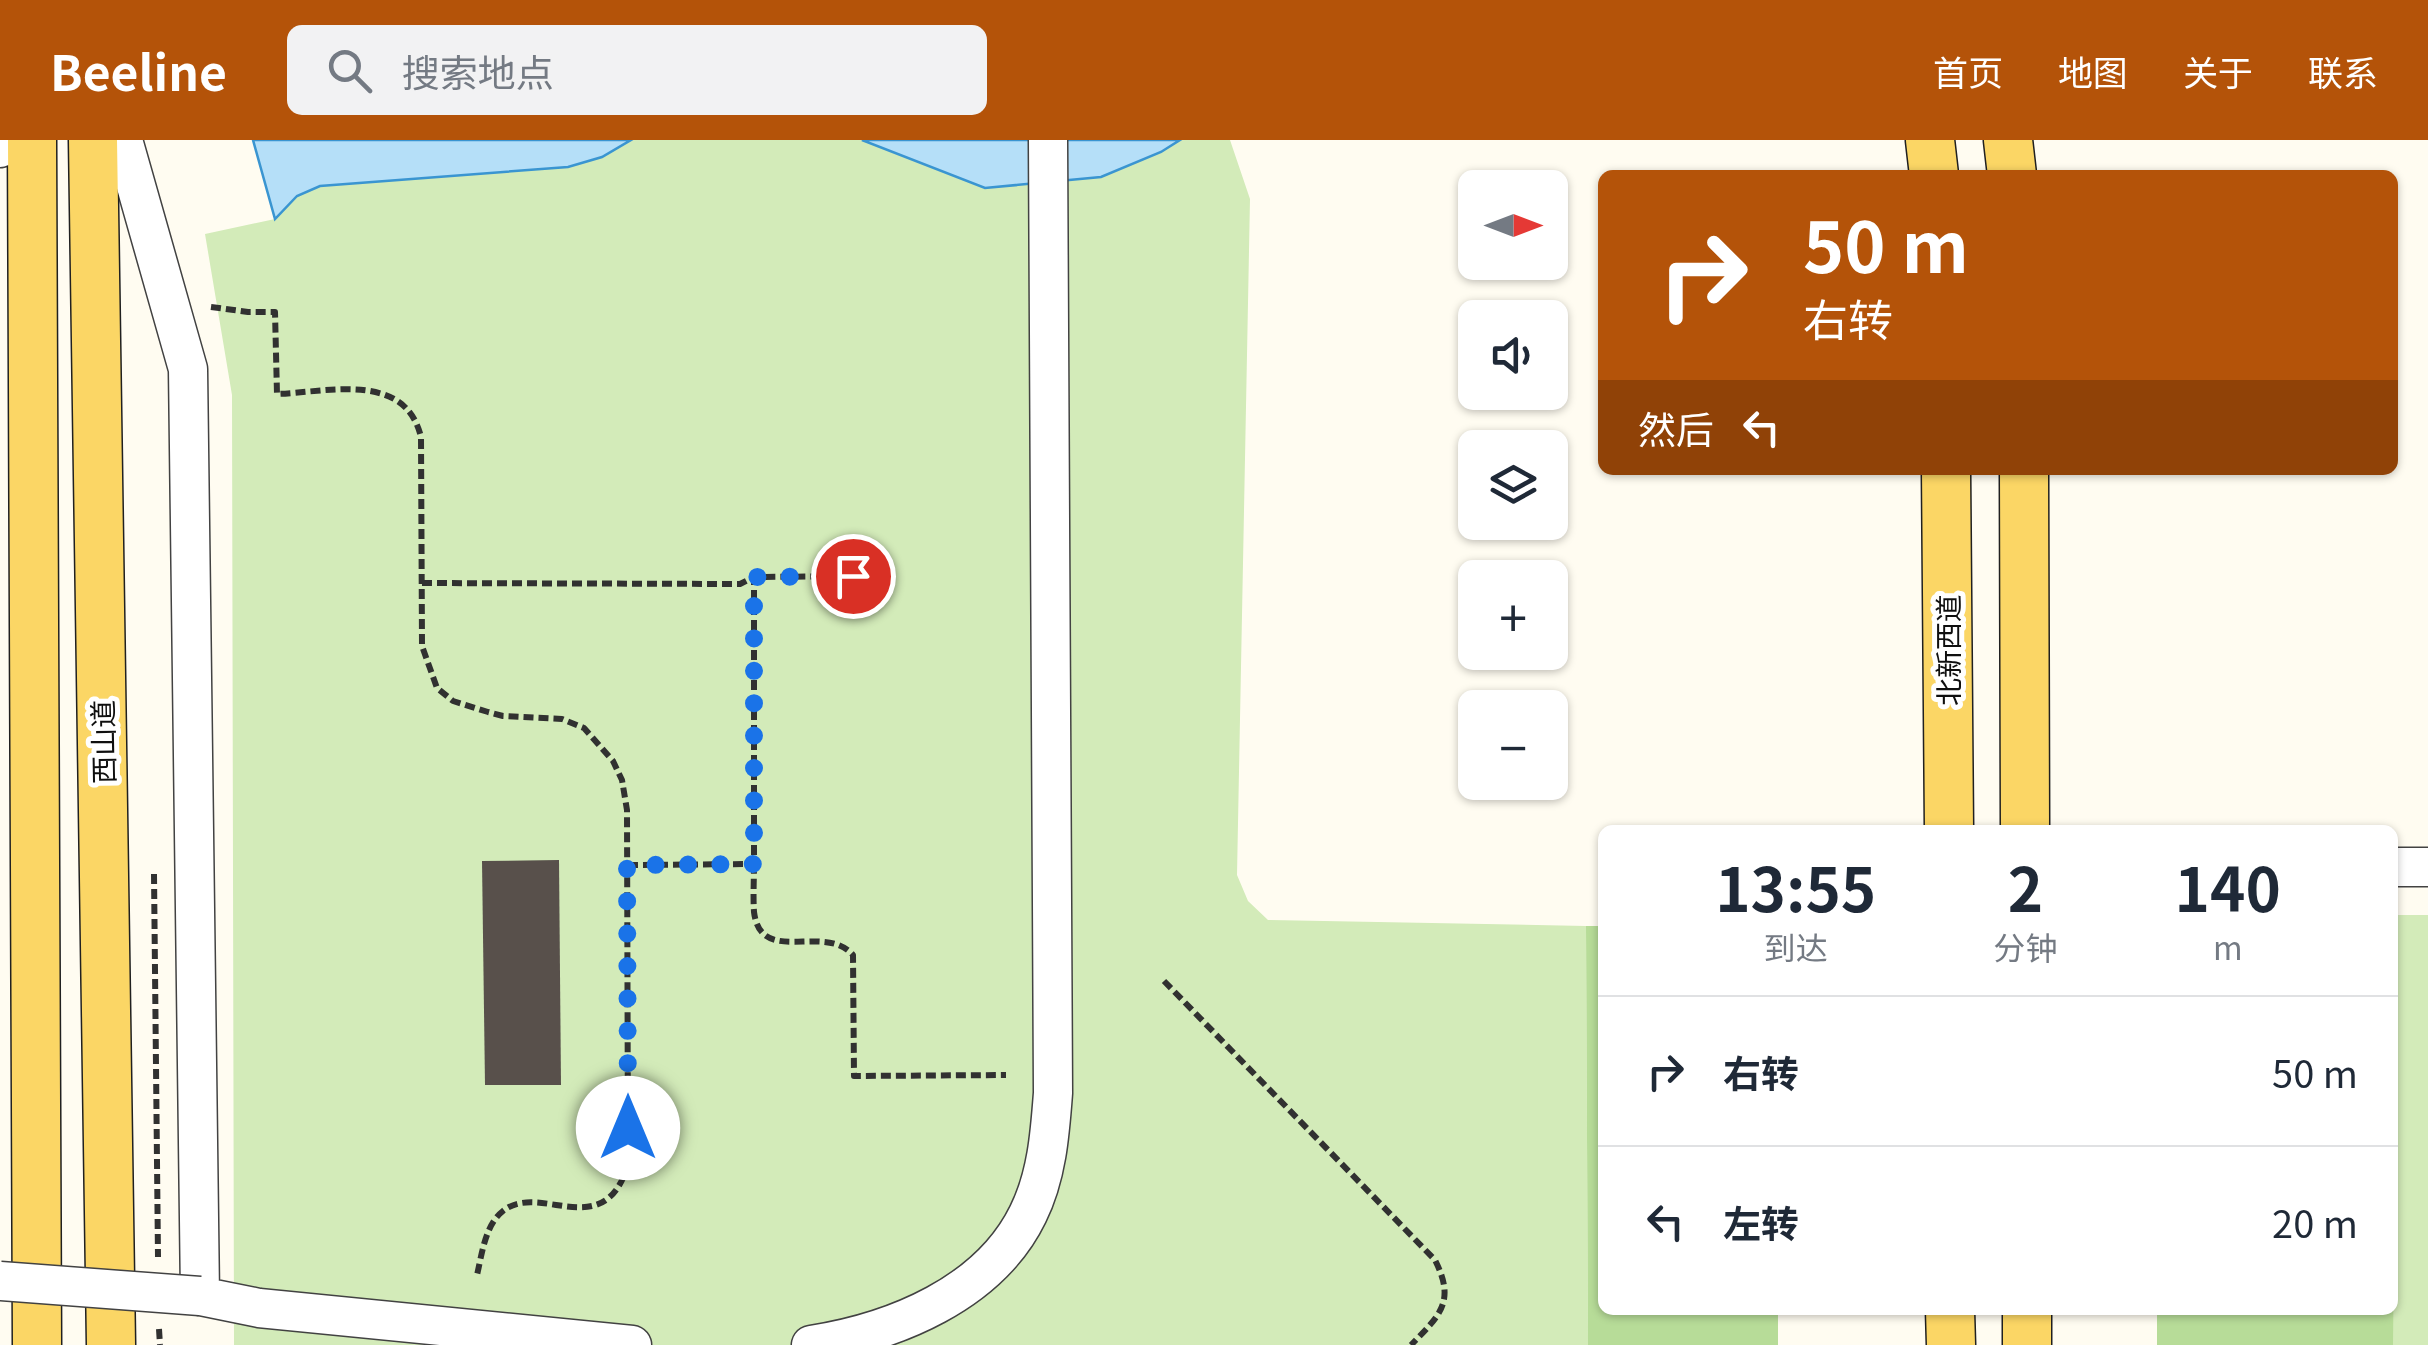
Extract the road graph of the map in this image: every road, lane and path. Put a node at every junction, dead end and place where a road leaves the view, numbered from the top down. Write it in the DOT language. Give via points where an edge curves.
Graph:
graph roads {
  1 [pos="5,140"];
  2 [pos="32,140"];
  3 [pos="93,140"];
  4 [pos="123,140"];
  5 [pos="1048,140"];
  6 [pos="1930,140"];
  7 [pos="2008,140"];
  8 [pos="0,148"];
  9 [pos="1933,170"];
  10 [pos="2011,170"];
  11 [pos="212,307"];
  12 [pos="1946,475"];
  13 [pos="2024,475"];
  14 [pos="886,576"];
  15 [pos="754,577"];
  16 [pos="422,582"];
  17 [pos="1949,825"];
  18 [pos="2025,825"];
  19 [pos="754,864"];
  20 [pos="627,865"];
  21 [pos="2428,867"];
  22 [pos="2398,868"];
  23 [pos="1164,982"];
  24 [pos="1006,1075"];
  25 [pos="477,1275"];
  26 [pos="0,1281"];
  27 [pos="200,1296"];
  28 [pos="1950,1315"];
  29 [pos="2027,1315"];
  30 [pos="37,1345"];
  31 [pos="110,1345"];
  32 [pos="632,1345"];
  33 [pos="810,1345"];
  34 [pos="1411,1345"];
  35 [pos="1950,1345"];
  36 [pos="2027,1345"];
  1 -- 8 [label="street"];
  2 -- 30 [label="main road"];
  3 -- 31 [label="main road, 西山道"];
  4 -- 27 [label="street" via="188,369"];
  5 -- 33 [label="street" via="1048,1146 1028,1213 1004,1253 974,1280 900,1320"];
  6 -- 9 [label="main road"];
  7 -- 10 [label="main road"];
  11 -- 16 [label="path" via="275,312 276,394 374,390 407,406 421,437"];
  12 -- 17 [label="main road, 北新西道"];
  13 -- 18 [label="main road"];
  14 -- 15 [label="path"];
  15 -- 16 [label="path" via="740,584"];
  15 -- 19 [label="path"];
  16 -- 20 [label="path" via="422,646 437,688 454,701 502,716 562,719 584,728 622,780"];
  19 -- 20 [label="path"];
  19 -- 24 [label="path" via="754,913 767,937 832,941 853,955 854,1076"];
  20 -- 25 [label="path" via="628,1165 622,1183 601,1204 505,1208 486,1238"];
  21 -- 22 [label="street"];
  23 -- 34 [label="path" via="1435,1260 1446,1298 1439,1316"];
  26 -- 27 [label="street, bridge"];
  27 -- 32 [label="street" via="259,1308"];
  28 -- 35 [label="main road"];
  29 -- 36 [label="main road"];
}
